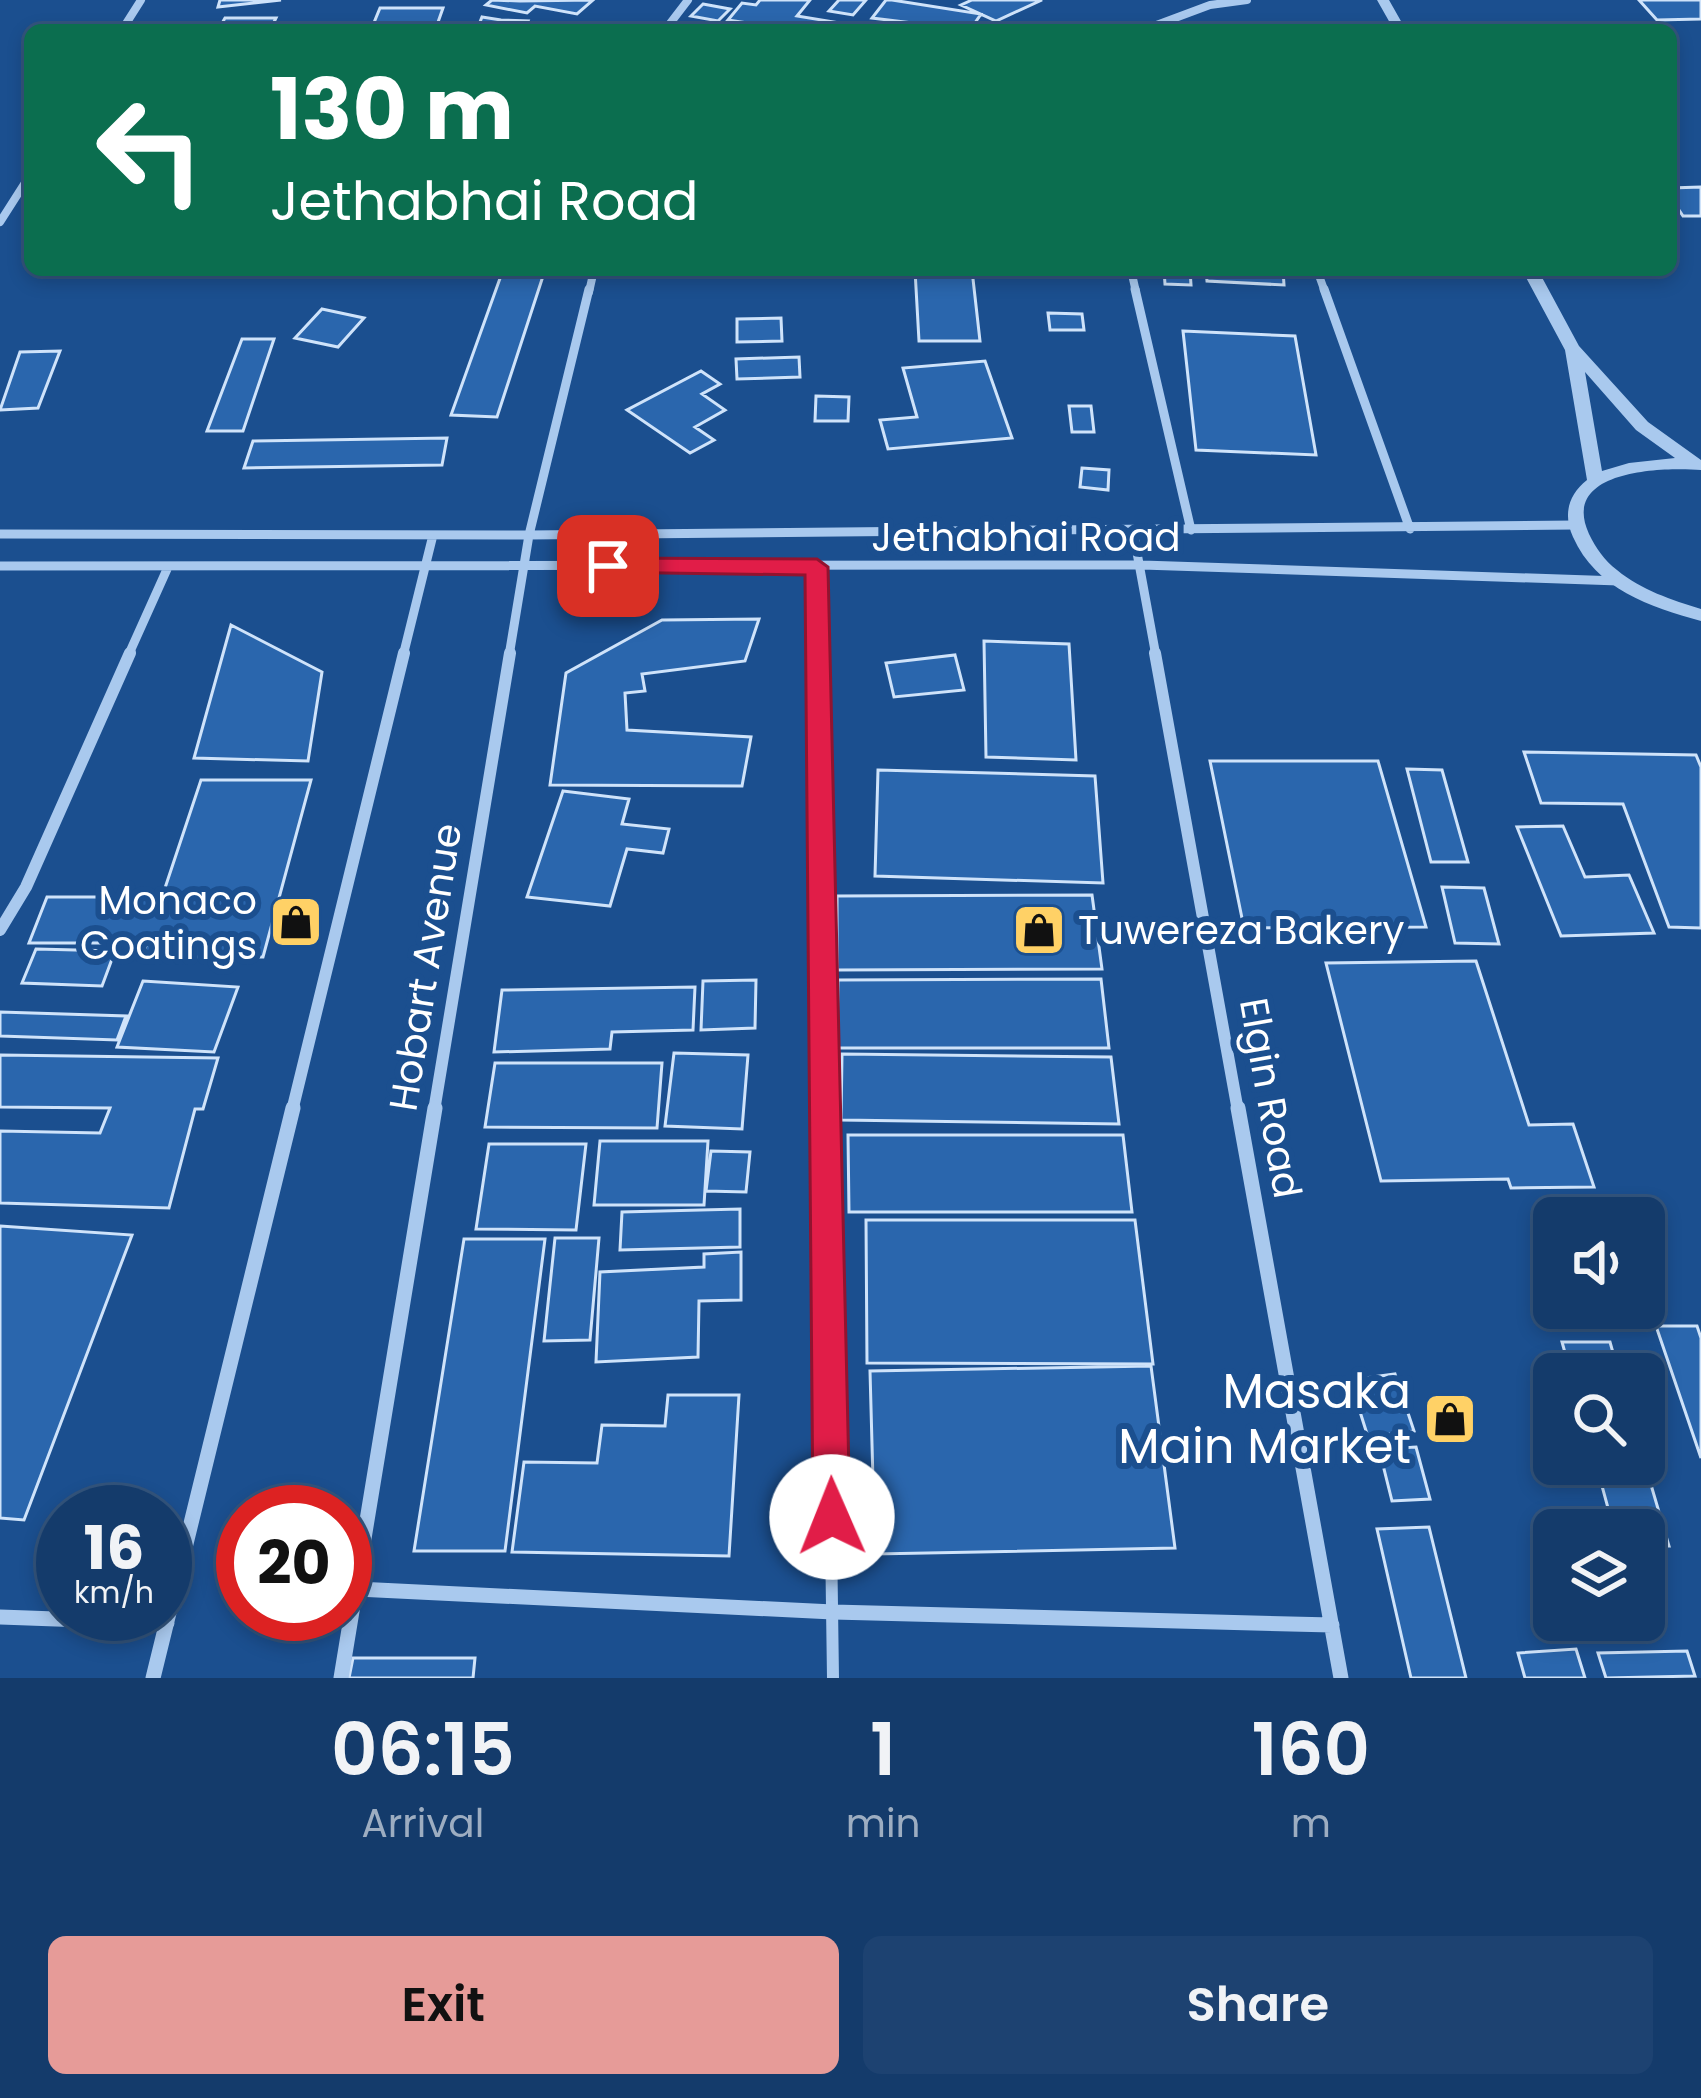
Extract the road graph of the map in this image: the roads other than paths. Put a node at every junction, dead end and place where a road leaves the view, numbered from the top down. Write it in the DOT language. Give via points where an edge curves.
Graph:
graph roads {
  1 [pos="688,0"];
  2 [pos="1246,0"];
  3 [pos="670,24"];
  4 [pos="1159,24"];
  5 [pos="24,184"];
  6 [pos="0,222"];
  7 [pos="593,276"];
  8 [pos="1131,276"];
  9 [pos="1319,276"];
  10 [pos="1533,276"];
  11 [pos="1573,350"];
  12 [pos="1698,464"];
  13 [pos="1595,479"];
  14 [pos="1576,525"];
  15 [pos="1410,529"];
  16 [pos="1133,530"];
  17 [pos="1191,530"];
  18 [pos="0,534"];
  19 [pos="433,535"];
  20 [pos="529,535"];
  21 [pos="0,566"];
  22 [pos="524,566"];
  23 [pos="1142,566"];
  24 [pos="168,567"];
  25 [pos="425,567"];
  26 [pos="817,567"];
  27 [pos="1619,581"];
  28 [pos="1694,613"];
  29 [pos="1701,630"];
  30 [pos="0,930"];
  31 [pos="372,1496"];
  32 [pos="192,1521"];
  33 [pos="372,1589"];
  34 [pos="833,1612"];
  35 [pos="0,1617"];
  36 [pos="36,1618"];
  37 [pos="1332,1624"];
  38 [pos="163,1641"];
  39 [pos="348,1641"];
  40 [pos="154,1678"];
  41 [pos="341,1678"];
  42 [pos="833,1678"];
  43 [pos="1341,1678"];
  1 -- 3 [label="street"];
  2 -- 4 [label="street"];
  5 -- 6 [label="street"];
  7 -- 20 [label="street, Hobart Avenue"];
  8 -- 17 [label="street"];
  9 -- 15 [label="street"];
  10 -- 11 [label="street"];
  11 -- 12 [label="street" via="1642,427"];
  11 -- 13 [label="street"];
  12 -- 13 [label="street" via="1638,464"];
  13 -- 14 [label="street" via="1578,500"];
  14 -- 15 [label="street, Jethabhai Road"];
  14 -- 27 [label="street" via="1589,553"];
  15 -- 17 [label="street, Jethabhai Road"];
  16 -- 17 [label="street, Jethabhai Road"];
  16 -- 20 [label="street, Jethabhai Road"];
  16 -- 23 [label="street, Elgin Road"];
  18 -- 19 [label="street, Jethabhai Road"];
  19 -- 20 [label="street, Jethabhai Road"];
  19 -- 25 [label="street"];
  20 -- 22 [label="street, Hobart Avenue"];
  21 -- 24 [label="street, Jethabhai Road"];
  22 -- 25 [label="street, Jethabhai Road"];
  22 -- 26 [label="street, Jethabhai Road"];
  22 -- 31 [label="street, Hobart Avenue"];
  23 -- 26 [label="street, Jethabhai Road"];
  23 -- 27 [label="street, Jethabhai Road"];
  23 -- 37 [label="street, Elgin Road"];
  24 -- 25 [label="street, Jethabhai Road"];
  24 -- 30 [label="street"];
  25 -- 32 [label="street"];
  26 -- 34 [label="lane"];
  27 -- 28 [label="street"];
  28 -- 29 [label="street"];
  33 -- 34 [label="street"];
  34 -- 37 [label="street"];
  34 -- 42 [label="lane"];
  35 -- 36 [label="street"];
  37 -- 43 [label="street, Elgin Road"];
  38 -- 40 [label="street"];
  39 -- 41 [label="street, Hobart Avenue"];
}
